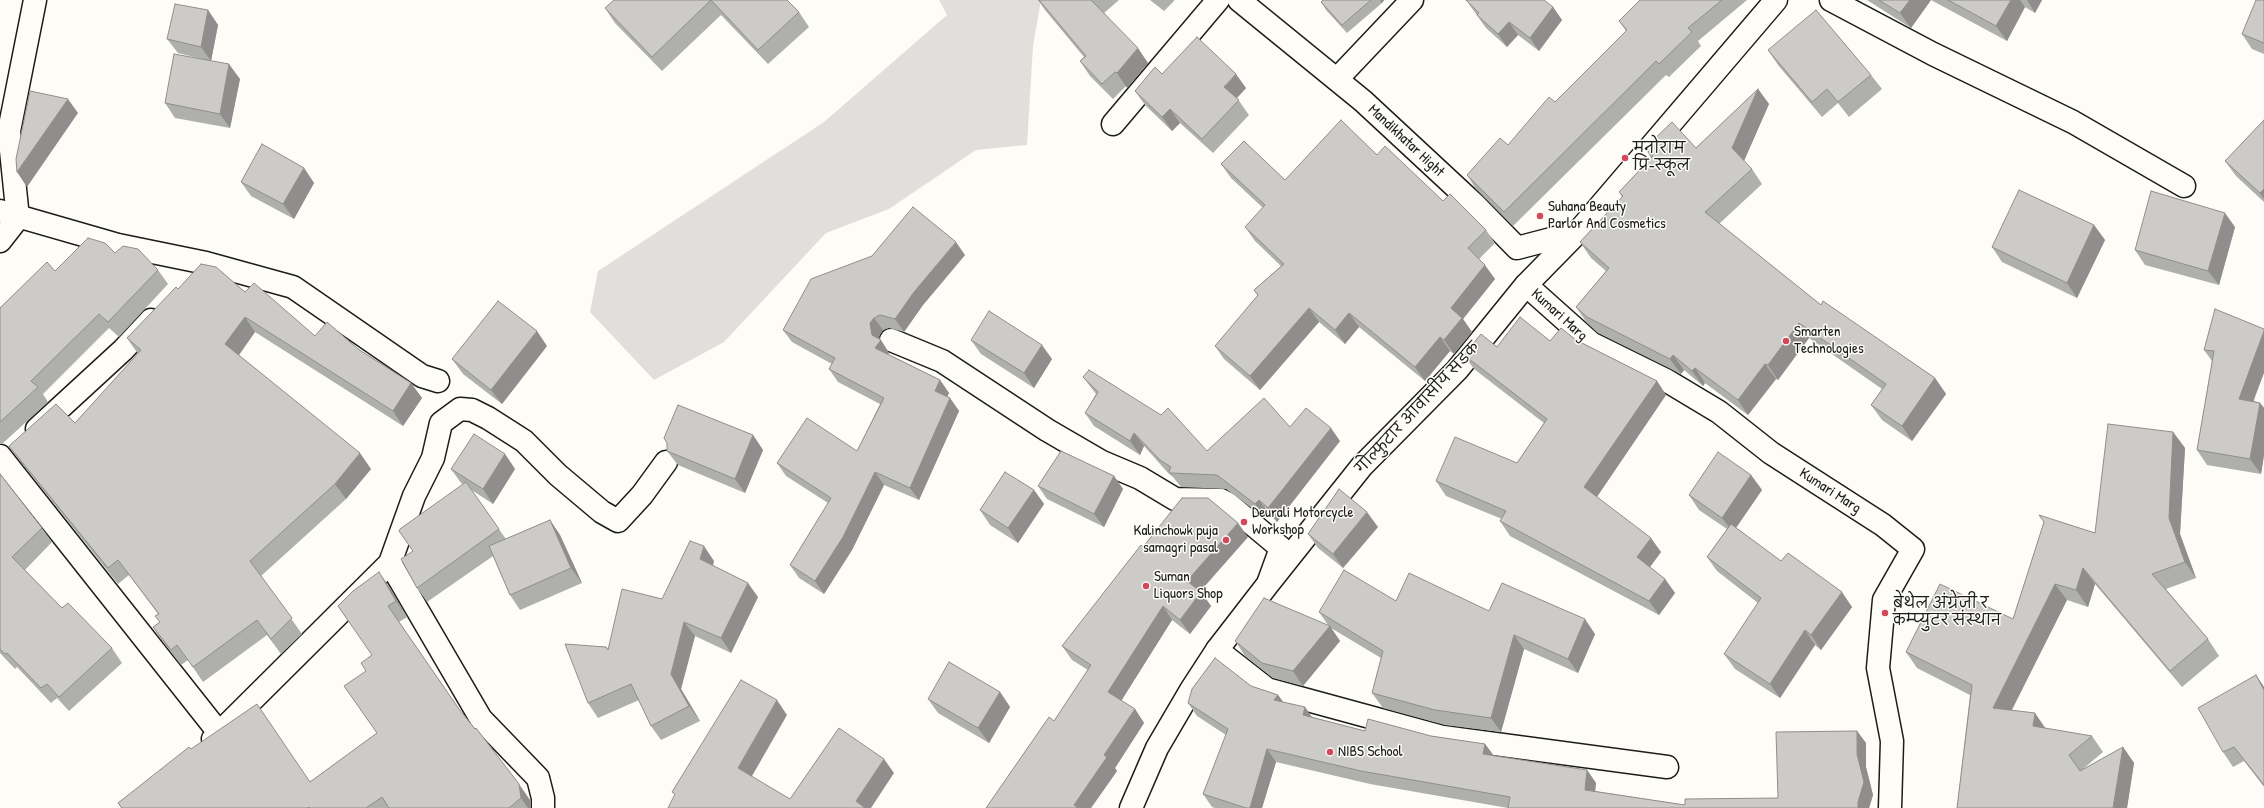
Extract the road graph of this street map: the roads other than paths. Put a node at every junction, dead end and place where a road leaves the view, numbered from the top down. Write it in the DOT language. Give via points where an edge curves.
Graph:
graph roads {
  1 [pos="35,0"];
  2 [pos="1218,0"];
  3 [pos="1239,0"];
  4 [pos="1412,0"];
  5 [pos="1776,0"];
  6 [pos="1831,0"];
  7 [pos="1337,79"];
  8 [pos="1113,124"];
  9 [pos="2184,186"];
  10 [pos="9,214"];
  11 [pos="1578,232"];
  12 [pos="0,241"];
  13 [pos="206,263"];
  14 [pos="189,280"];
  15 [pos="1526,285"];
  16 [pos="167,304"];
  17 [pos="891,340"];
  18 [pos="438,381"];
  19 [pos="10,452"];
  20 [pos="666,462"];
  21 [pos="390,563"];
  22 [pos="1268,584"];
  23 [pos="1217,650"];
  24 [pos="220,734"];
  25 [pos="195,752"];
  26 [pos="1667,767"];
  27 [pos="543,808"];
  28 [pos="1132,808"];
  29 [pos="1890,808"];
  1 -- 10 [label="street" via="9,131"];
  2 -- 8 [label="street"];
  3 -- 7 [label="street, Mandikhatar Hight"];
  4 -- 7 [label="street"];
  5 -- 11 [label="street, गोल्फुटार आवासीय सडक"];
  6 -- 9 [label="street" via="1933,54 2073,122"];
  7 -- 11 [label="street, Mandikhatar Hight" via="1468,199 1516,248"];
  10 -- 12 [label="street"];
  10 -- 13 [label="street" via="118,245"];
  11 -- 15 [label="street, गोल्फुटार आवासीय सडक"];
  13 -- 14 [label="street"];
  13 -- 18 [label="street" via="293,287 422,376"];
  15 -- 22 [label="street, गोल्फुटार आवासीय सडक" via="1457,370 1362,466"];
  15 -- 29 [label="street, Kumari Marg" via="1591,344 1664,379 1719,412 1772,453 1883,525 1913,549 1884,600 1878,668 1892,741"];
  16 -- 19 [label="street" via="123,350"];
  17 -- 22 [label="street" via="942,361 1047,430 1102,462 1140,478 1175,499 1221,500 1227,503 1281,548"];
  19 -- 24 [label="street"];
  20 -- 21 [label="street" via="618,522 558,475 524,441 488,418 472,410 460,409 441,423 433,458 414,496"];
  21 -- 24 [label="street"];
  21 -- 27 [label="street" via="481,719 538,778"];
  22 -- 23 [label="street, गोल्फुटार आवासीय सडक"];
  23 -- 26 [label="street" via="1268,689 1443,737"];
  23 -- 28 [label="street, गोल्फुटार आवासीय सडक" via="1157,748"];
  24 -- 25 [label="street"];
}
